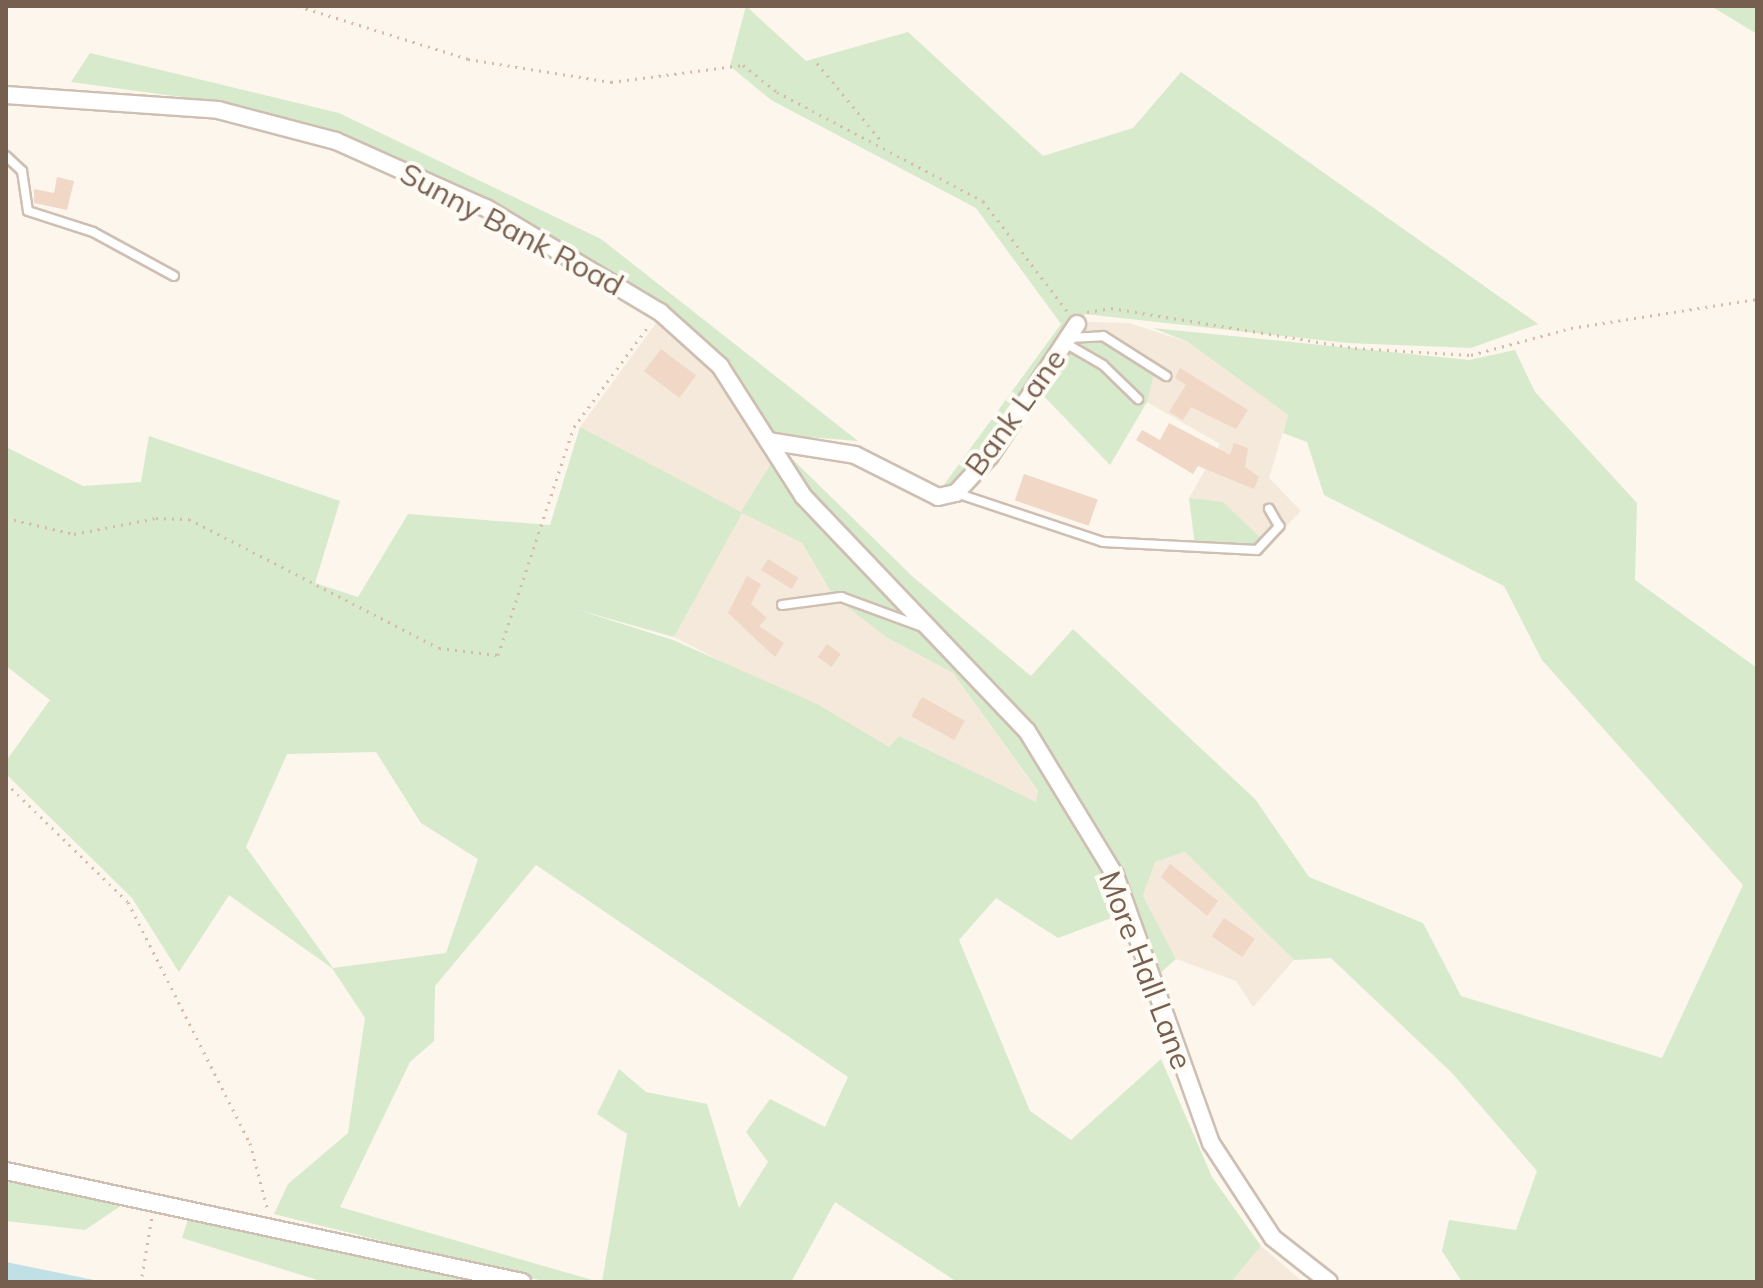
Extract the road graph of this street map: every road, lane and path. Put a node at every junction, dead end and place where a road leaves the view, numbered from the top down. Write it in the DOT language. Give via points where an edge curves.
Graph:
graph roads {
  1 [pos="298,6"];
  2 [pos="817,63"];
  3 [pos="6,95"];
  4 [pos="886,146"];
  5 [pos="6,156"];
  6 [pos="174,276"];
  7 [pos="1757,299"];
  8 [pos="660,312"];
  9 [pos="1070,335"];
  10 [pos="1166,376"];
  11 [pos="1138,399"];
  12 [pos="768,441"];
  13 [pos="956,493"];
  14 [pos="1269,509"];
  15 [pos="6,518"];
  16 [pos="782,605"];
  17 [pos="930,629"];
  18 [pos="6,783"];
  19 [pos="6,1171"];
  20 [pos="155,1200"];
  21 [pos="267,1222"];
  22 [pos="142,1276"];
  23 [pos="522,1282"];
  24 [pos="1329,1282"];
  1 -- 4 [label="path" via="468,59 611,82 743,65 777,92"];
  2 -- 4 [label="path"];
  3 -- 8 [label="street, Sunny Bank Road" via="218,110 336,141 486,208"];
  4 -- 9 [label="path" via="983,201"];
  5 -- 6 [label="lane" via="22,171 28,211 93,232"];
  7 -- 9 [label="path" via="1571,328 1471,355 1355,348 1111,308 1094,309"];
  8 -- 12 [label="street, Sunny Bank Road" via="720,366"];
  8 -- 15 [label="path" via="574,427 498,655 439,648 189,519 156,518 74,534"];
  9 -- 10 [label="lane" via="1103,336"];
  9 -- 11 [label="lane"];
  9 -- 13 [label="street, Bank Lane" via="990,456"];
  12 -- 13 [label="street, Bank Lane" via="855,455 938,497"];
  12 -- 17 [label="street, More Hall Lane" via="803,496"];
  13 -- 14 [label="lane" via="1103,542 1196,547 1257,550 1279,526"];
  16 -- 17 [label="lane" via="841,597"];
  17 -- 24 [label="street, More Hall Lane" via="1027,731 1115,875 1211,1143 1240,1195 1273,1238"];
  18 -- 21 [label="path" via="128,902 250,1143 269,1204"];
  19 -- 20 [label="street"];
  20 -- 21 [label="street"];
  20 -- 22 [label="path"];
  21 -- 23 [label="street"];
}
